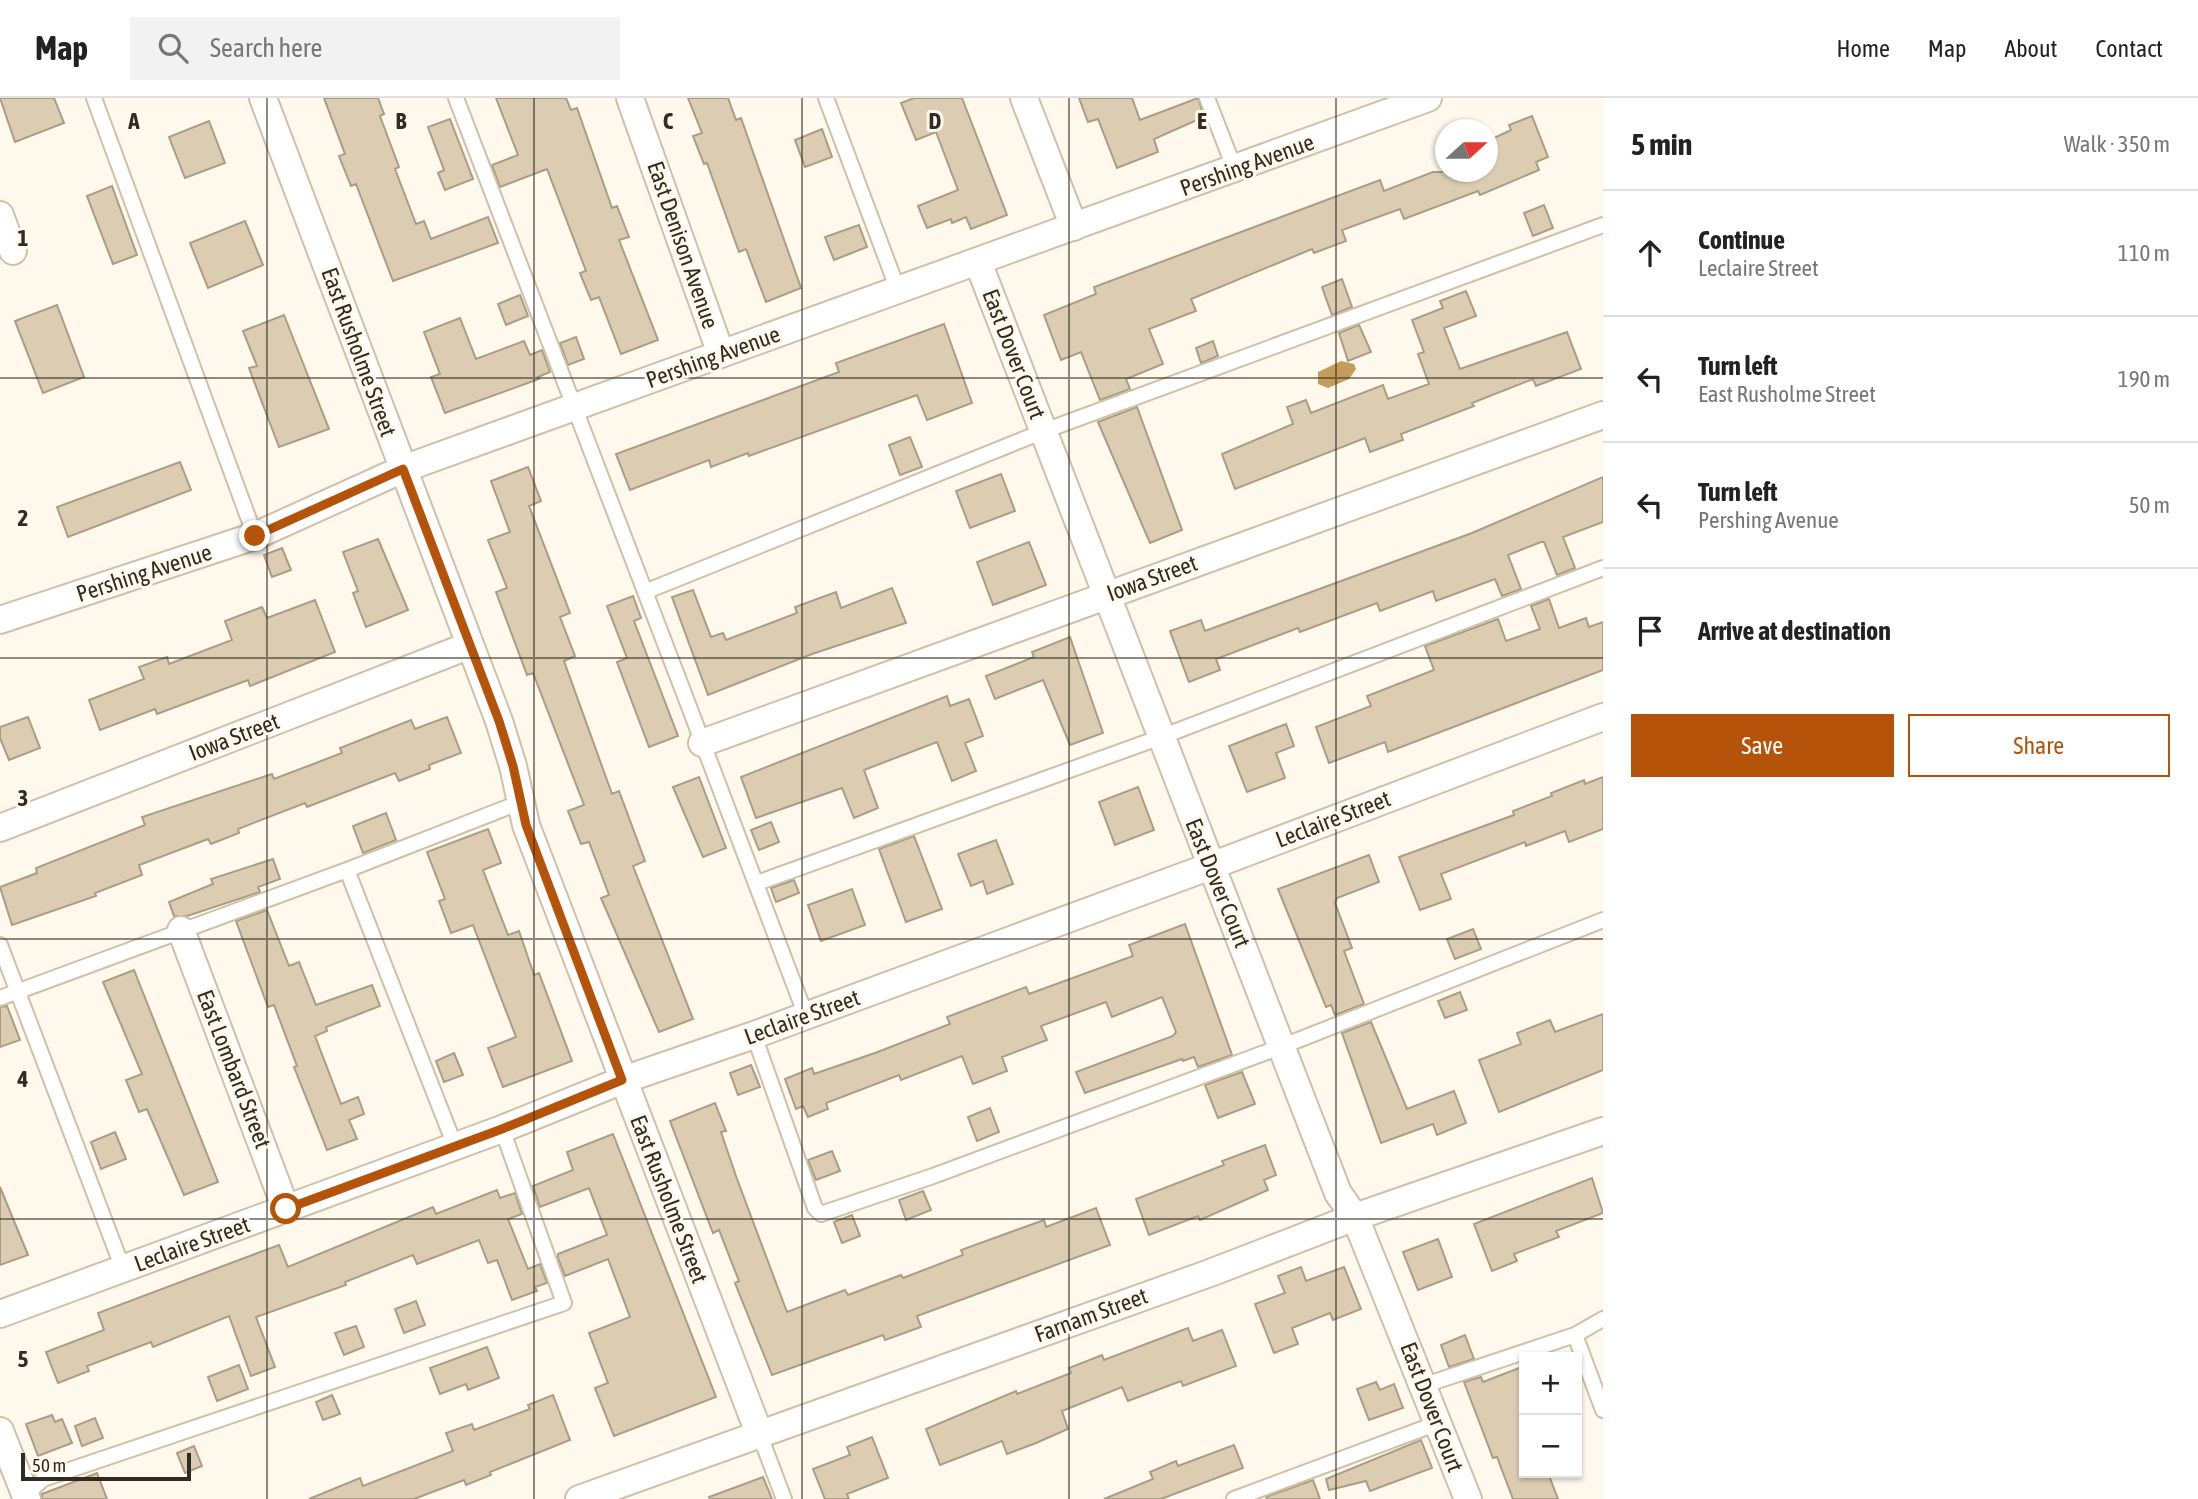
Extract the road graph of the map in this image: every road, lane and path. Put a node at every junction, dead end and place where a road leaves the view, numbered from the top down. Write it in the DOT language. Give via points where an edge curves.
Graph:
graph roads {
  1 [pos="94,98"];
  2 [pos="263,98"];
  3 [pos="456,98"];
  4 [pos="630,98"];
  5 [pos="826,98"];
  6 [pos="1024,98"];
  7 [pos="1207,98"];
  8 [pos="1414,101"];
  9 [pos="1235,170"];
  10 [pos="0,215"];
  11 [pos="1603,225"];
  12 [pos="1074,227"];
  13 [pos="13,251"];
  14 [pos="978,261"];
  15 [pos="898,290"];
  16 [pos="721,354"];
  17 [pos="573,408"];
  18 [pos="1603,415"];
  19 [pos="1044,431"];
  20 [pos="403,469"];
  21 [pos="255,536"];
  22 [pos="1603,568"];
  23 [pos="647,591"];
  24 [pos="1105,595"];
  25 [pos="0,620"];
  26 [pos="468,646"];
  27 [pos="1603,717"];
  28 [pos="1161,737"];
  29 [pos="702,743"];
  30 [pos="521,802"];
  31 [pos="0,828"];
  32 [pos="1211,866"];
  33 [pos="347,870"];
  34 [pos="757,883"];
  35 [pos="1603,920"];
  36 [pos="181,930"];
  37 [pos="0,945"];
  38 [pos="18,992"];
  39 [pos="0,998"];
  40 [pos="806,1016"];
  41 [pos="754,1035"];
  42 [pos="1283,1046"];
  43 [pos="622,1080"];
  44 [pos="502,1129"];
  45 [pos="1603,1131"];
  46 [pos="455,1146"];
  47 [pos="286,1209"];
  48 [pos="1355,1217"];
  49 [pos="123,1269"];
  50 [pos="0,1314"];
  51 [pos="1603,1319"];
  52 [pos="1575,1335"];
  53 [pos="1424,1385"];
  54 [pos="1603,1410"];
  55 [pos="1438,1423"];
  56 [pos="0,1431"];
  57 [pos="759,1433"];
  58 [pos="24,1498"];
  59 [pos="579,1499"];
  60 [pos="784,1499"];
  61 [pos="1234,1499"];
  62 [pos="1468,1499"];
  1 -- 21 [label="lane"];
  2 -- 20 [label="street, East Rusholme Street"];
  3 -- 17 [label="lane"];
  4 -- 16 [label="street, East Denison Avenue"];
  5 -- 15 [label="lane"];
  6 -- 12 [label="street"];
  7 -- 9 [label="lane"];
  8 -- 9 [label="street, Pershing Avenue"];
  9 -- 12 [label="street, Pershing Avenue"];
  10 -- 13 [label="street"];
  11 -- 19 [label="lane"];
  12 -- 14 [label="street, Pershing Avenue"];
  14 -- 15 [label="street, Pershing Avenue"];
  14 -- 19 [label="street, East Dover Court"];
  15 -- 16 [label="street, Pershing Avenue"];
  16 -- 17 [label="street, Pershing Avenue"];
  17 -- 20 [label="street, Pershing Avenue"];
  17 -- 23 [label="lane"];
  18 -- 24 [label="street, Iowa Street"];
  19 -- 23 [label="lane"];
  19 -- 24 [label="street, East Dover Court"];
  20 -- 21 [label="street, Pershing Avenue"];
  20 -- 26 [label="street, East Rusholme Street"];
  21 -- 25 [label="street, Pershing Avenue"];
  22 -- 28 [label="lane"];
  23 -- 29 [label="lane"];
  24 -- 28 [label="street, East Dover Court"];
  24 -- 29 [label="street, Iowa Street"];
  26 -- 30 [label="street, East Rusholme Street" via="499,721"];
  26 -- 31 [label="street, Iowa Street"];
  27 -- 32 [label="street, Leclaire Street"];
  28 -- 32 [label="street, East Dover Court"];
  28 -- 34 [label="lane"];
  29 -- 34 [label="lane"];
  30 -- 33 [label="lane"];
  30 -- 43 [label="street, East Rusholme Street"];
  32 -- 40 [label="street, Leclaire Street"];
  32 -- 42 [label="street, East Dover Court"];
  33 -- 36 [label="lane"];
  33 -- 46 [label="lane"];
  34 -- 40 [label="lane"];
  35 -- 42 [label="lane"];
  36 -- 38 [label="lane"];
  36 -- 47 [label="street, East Lombard Street"];
  37 -- 38 [label="lane"];
  38 -- 39 [label="lane"];
  38 -- 49 [label="lane"];
  40 -- 41 [label="street, Leclaire Street"];
  41 -- 42 [label="lane" via="815,1208 821,1214"];
  41 -- 43 [label="street, Leclaire Street"];
  42 -- 48 [label="street, East Dover Court" via="1338,1194"];
  43 -- 44 [label="street, Leclaire Street"];
  43 -- 57 [label="street, East Rusholme Street"];
  44 -- 46 [label="street, Leclaire Street"];
  44 -- 58 [label="lane" via="564,1303 43,1479"];
  45 -- 48 [label="street, Farnam Street"];
  46 -- 47 [label="street, Leclaire Street"];
  47 -- 49 [label="street, Leclaire Street"];
  48 -- 53 [label="street, East Dover Court"];
  48 -- 57 [label="street, Farnam Street"];
  49 -- 50 [label="street, Leclaire Street"];
  51 -- 52 [label="lane"];
  52 -- 53 [label="lane"];
  52 -- 54 [label="lane"];
  53 -- 55 [label="street, East Dover Court"];
  55 -- 61 [label="lane"];
  55 -- 62 [label="street, East Dover Court"];
  56 -- 58 [label="street"];
  57 -- 59 [label="street, Farnam Street"];
  57 -- 60 [label="lane"];
}
